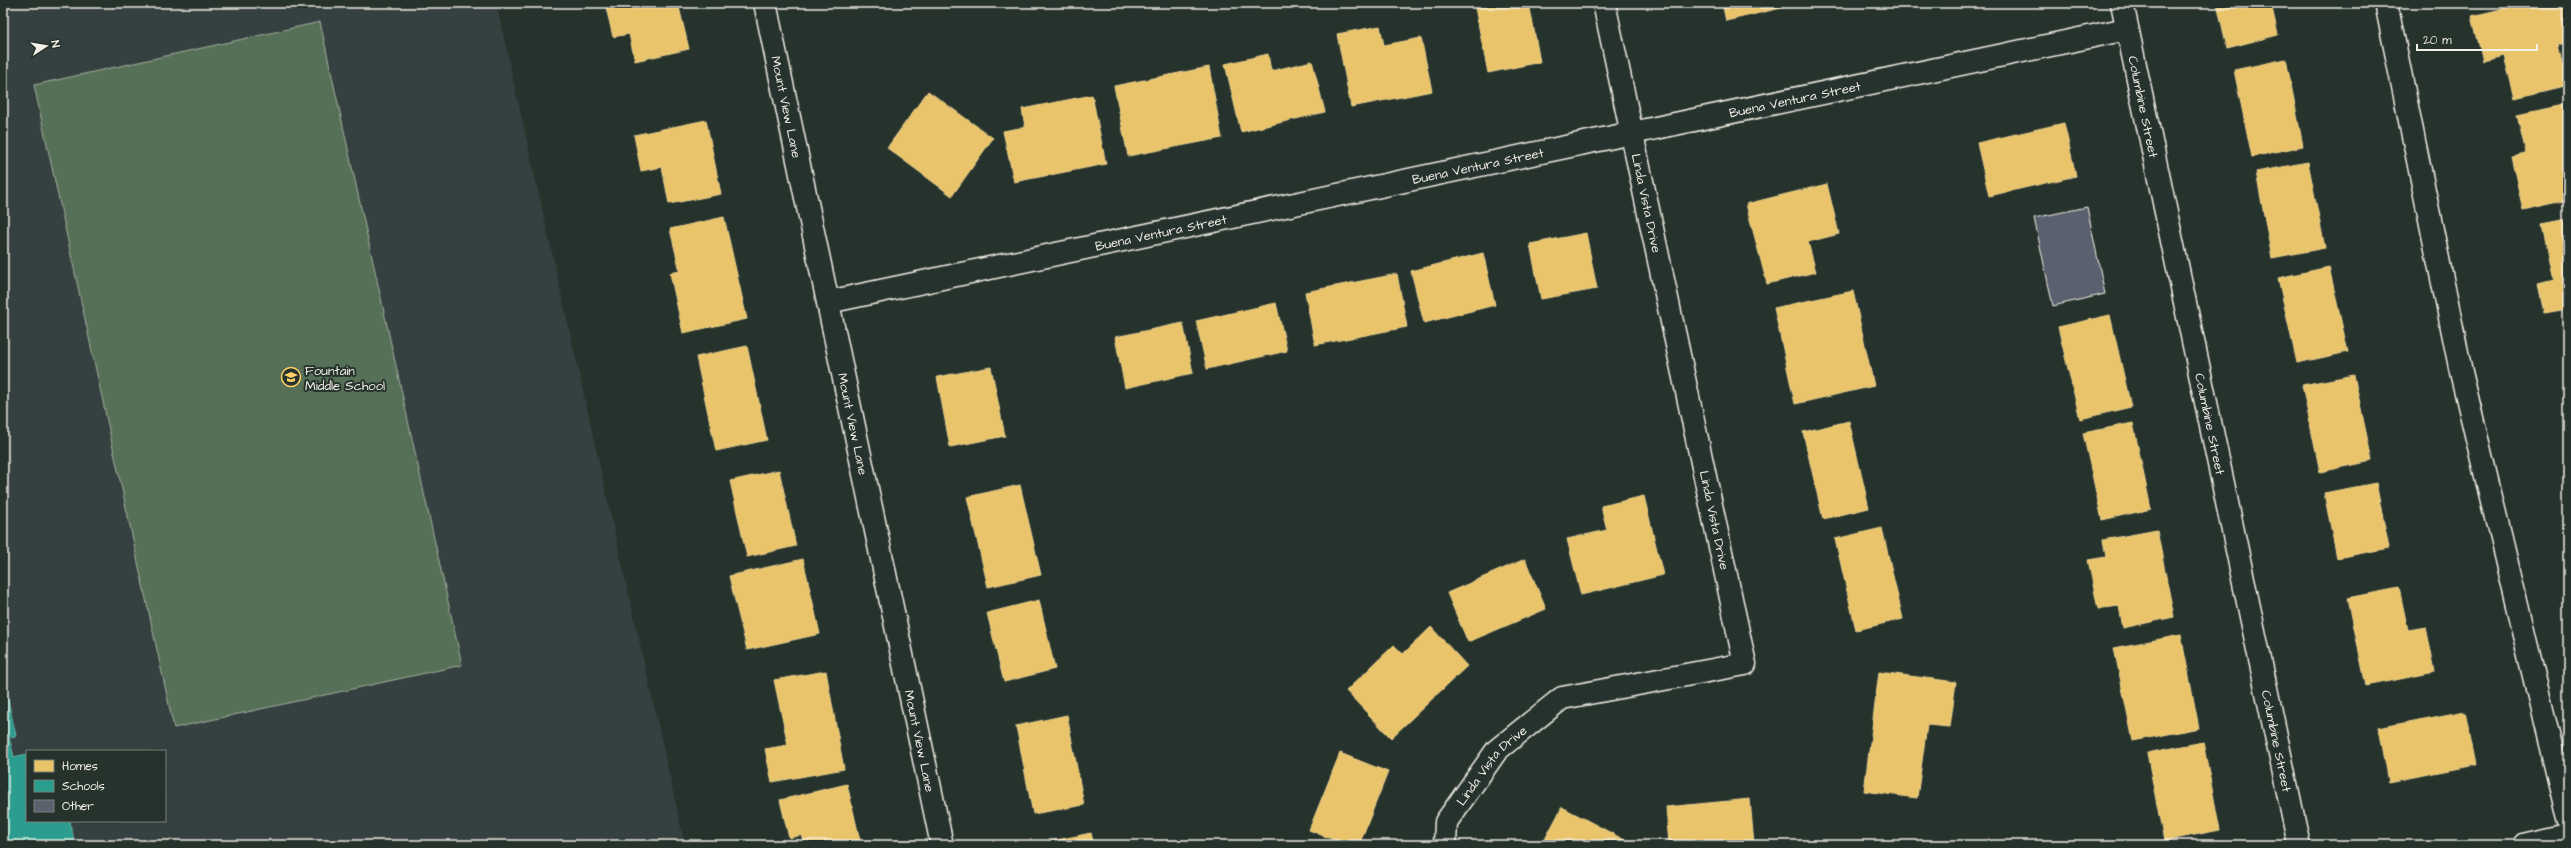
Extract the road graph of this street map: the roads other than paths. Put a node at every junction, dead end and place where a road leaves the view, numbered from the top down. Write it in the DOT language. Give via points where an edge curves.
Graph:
graph roads {
  1 [pos="765,3"];
  2 [pos="1604,3"];
  3 [pos="2122,3"];
  4 [pos="2386,3"];
  5 [pos="2127,29"];
  6 [pos="1633,133"];
  7 [pos="828,302"];
  8 [pos="2568,818"];
  9 [pos="2568,835"];
  10 [pos="942,845"];
  11 [pos="1445,845"];
  12 [pos="2299,845"];
  13 [pos="2524,845"];
  1 -- 7 [label="street, Mount View Lane"];
  2 -- 6 [label="street, Linda Vista Drive"];
  3 -- 5 [label="street, Columbine Street"];
  4 -- 8 [label="street" via="2461,372"];
  5 -- 6 [label="street, Buena Ventura Street"];
  5 -- 12 [label="street, Columbine Street"];
  6 -- 7 [label="street, Buena Ventura Street"];
  6 -- 11 [label="street, Linda Vista Drive" via="1745,664 1562,698 1497,750 1446,822"];
  7 -- 10 [label="street, Mount View Lane"];
  9 -- 13 [label="street"];
}
